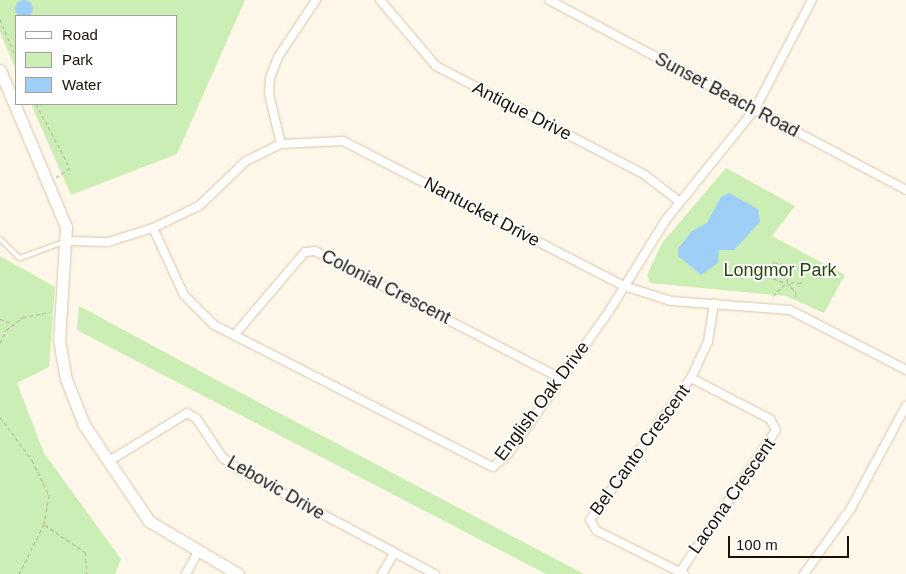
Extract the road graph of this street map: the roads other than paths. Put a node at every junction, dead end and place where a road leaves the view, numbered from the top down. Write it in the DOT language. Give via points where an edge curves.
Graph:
graph roads {
  1 [pos="316,0"];
  2 [pos="380,0"];
  3 [pos="548,0"];
  4 [pos="812,0"];
  5 [pos="0,70"];
  6 [pos="15,104"];
  7 [pos="16,105"];
  8 [pos="755,110"];
  9 [pos="281,144"];
  10 [pos="906,190"];
  11 [pos="680,202"];
  12 [pos="153,228"];
  13 [pos="0,239"];
  14 [pos="68,241"];
  15 [pos="624,286"];
  16 [pos="714,303"];
  17 [pos="236,333"];
  18 [pos="906,370"];
  19 [pos="560,378"];
  20 [pos="691,378"];
  21 [pos="906,406"];
  22 [pos="109,461"];
  23 [pos="197,553"];
  24 [pos="394,553"];
  25 [pos="682,573"];
  26 [pos="186,574"];
  27 [pos="238,574"];
  28 [pos="382,574"];
  29 [pos="435,574"];
  30 [pos="804,574"];
  1 -- 9 [label="street" via="278,58 270,78 269,94"];
  2 -- 11 [label="street, Antique Drive" via="436,66 645,175"];
  3 -- 8 [label="street, Sunset Beach Road"];
  4 -- 8 [label="street, English Oak Drive"];
  5 -- 6 [label="street"];
  7 -- 14 [label="street" via="49,180"];
  8 -- 10 [label="street, Sunset Beach Road"];
  8 -- 11 [label="street, English Oak Drive" via="714,166"];
  9 -- 12 [label="street, Nantucket Drive" via="246,161 199,206"];
  9 -- 15 [label="street, Nantucket Drive" via="325,140 360,148"];
  11 -- 15 [label="street, English Oak Drive"];
  12 -- 14 [label="street, Nantucket Drive" via="108,242"];
  12 -- 17 [label="street, English Oak Drive" via="196,311"];
  13 -- 14 [label="lane" via="20,258"];
  14 -- 22 [label="street" via="59,340 66,380 84,424"];
  15 -- 16 [label="street, Nantucket Drive" via="671,301"];
  15 -- 19 [label="street, English Oak Drive"];
  16 -- 18 [label="street, Nantucket Drive" via="790,310"];
  16 -- 20 [label="street, Bel Canto Crescent" via="708,342"];
  17 -- 19 [label="street, Colonial Crescent" via="305,252 316,251"];
  17 -- 19 [label="street, English Oak Drive" via="493,467 508,454"];
  20 -- 25 [label="street, Lacona Crescent" via="770,419 776,430"];
  20 -- 25 [label="street, Bel Canto Crescent" via="590,520 598,531"];
  21 -- 30 [label="street" via="851,508"];
  22 -- 23 [label="street" via="149,521"];
  22 -- 24 [label="street, Lebovic Drive" via="187,413 196,418 223,458 238,470"];
  23 -- 26 [label="street"];
  23 -- 27 [label="street"];
  24 -- 28 [label="street"];
  24 -- 29 [label="street, Lebovic Drive"];
}
